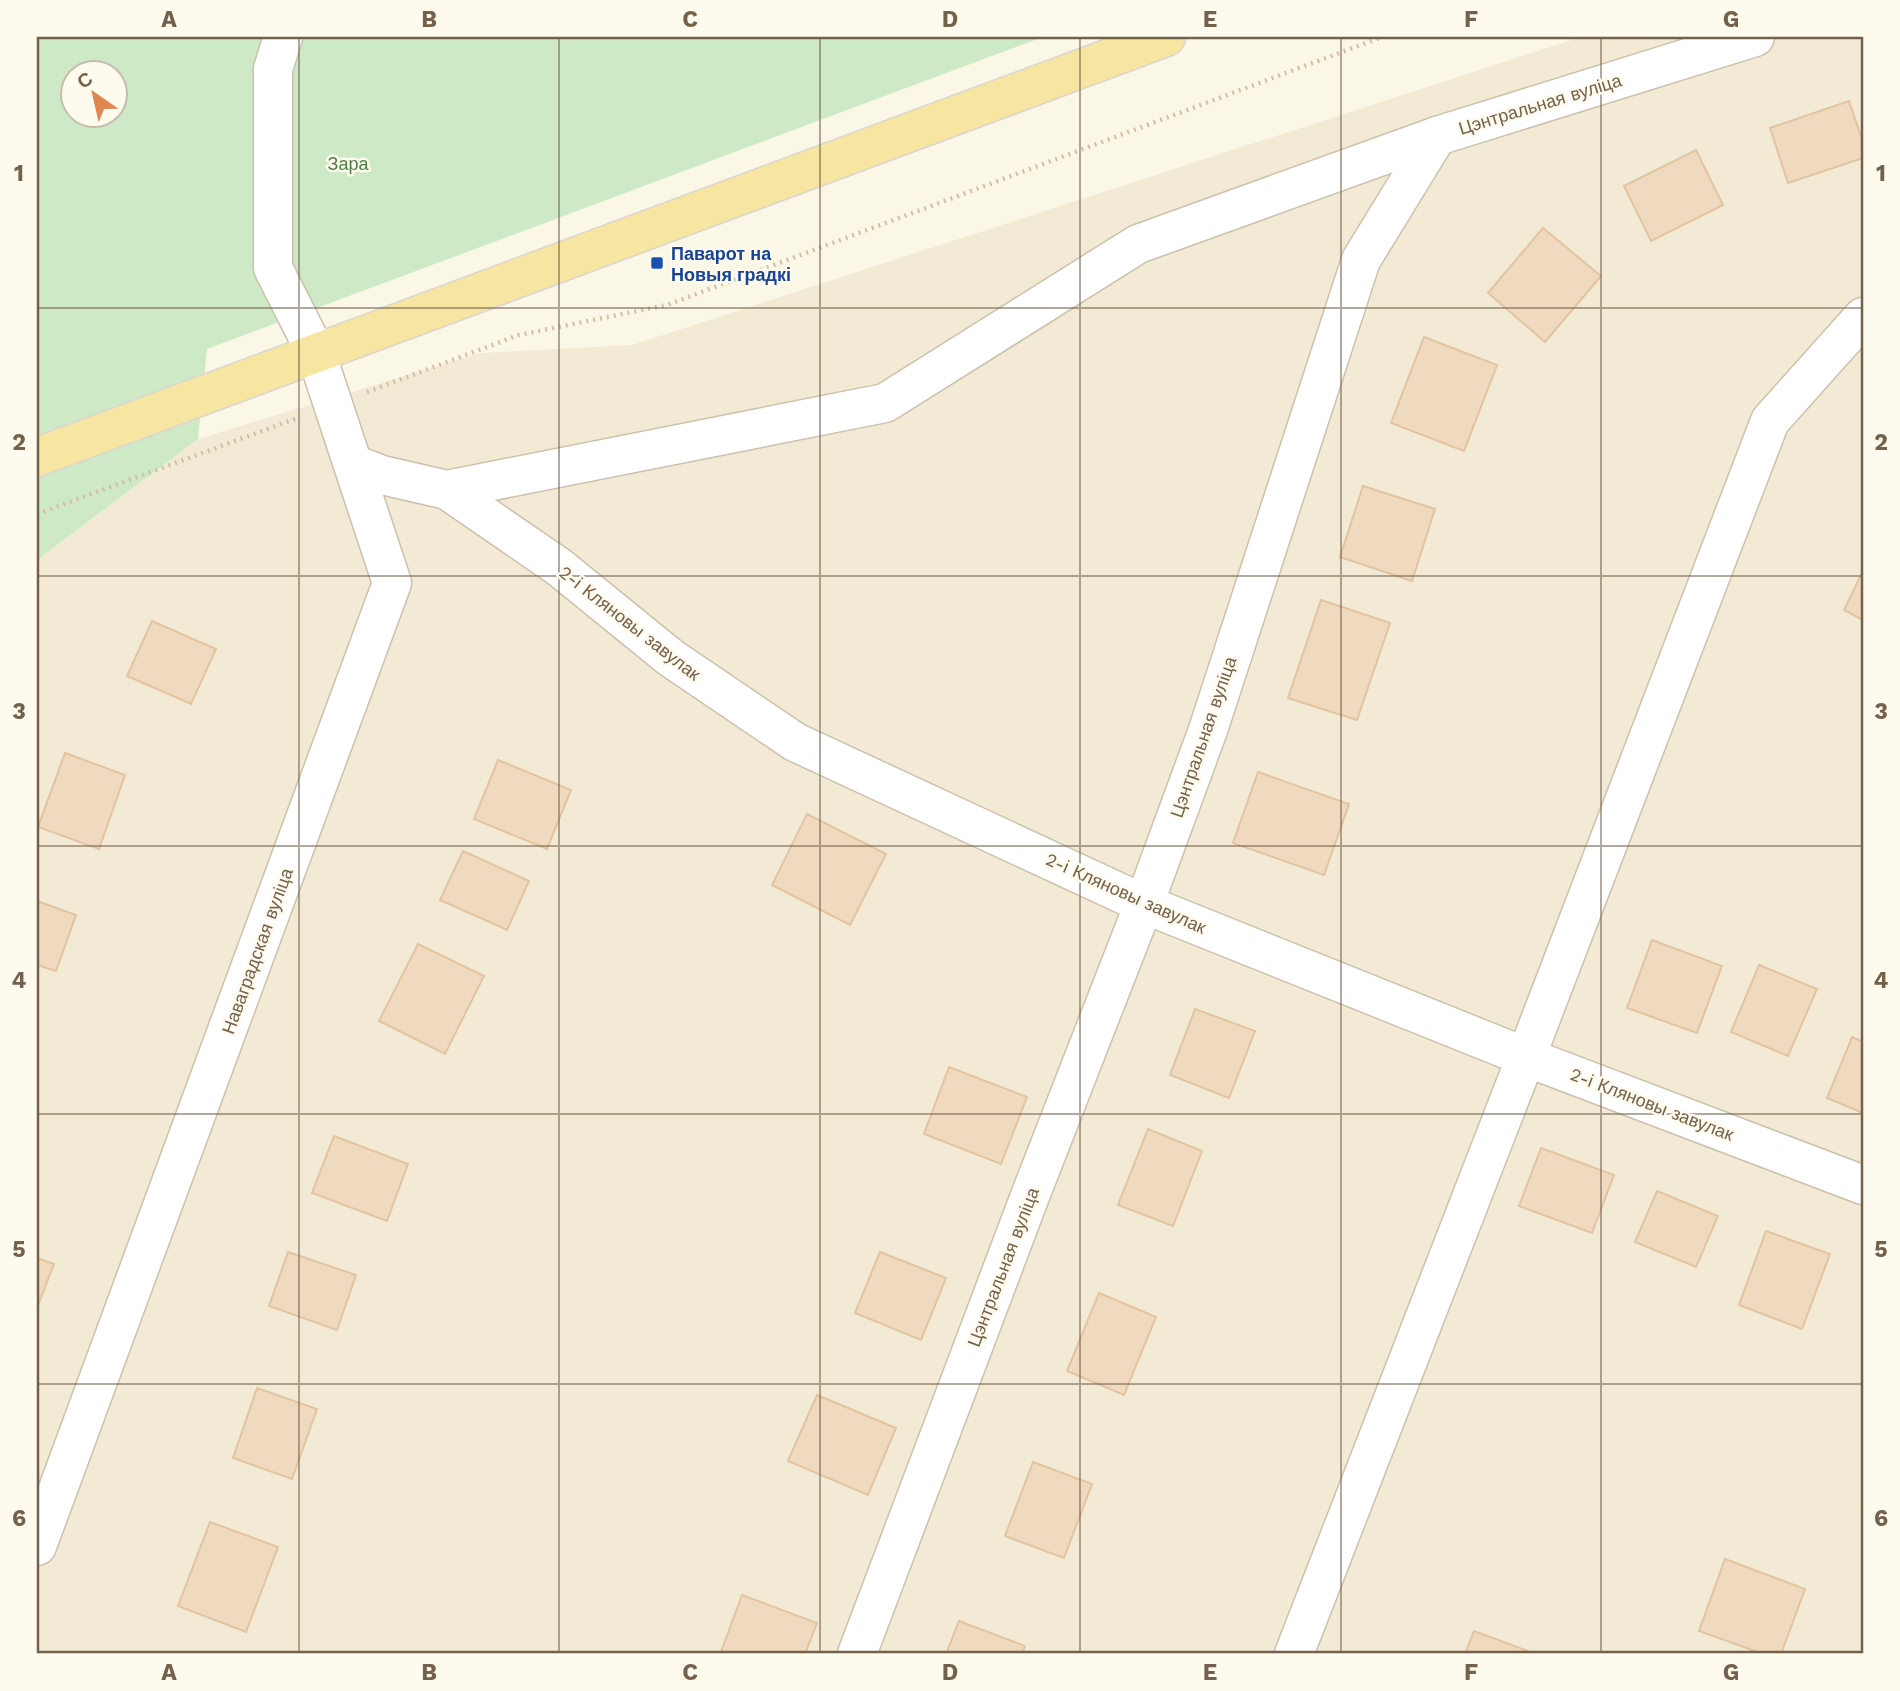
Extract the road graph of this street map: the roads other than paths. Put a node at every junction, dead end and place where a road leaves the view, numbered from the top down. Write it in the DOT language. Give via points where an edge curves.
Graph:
graph roads {
  1 [pos="283,37"];
  2 [pos="1166,37"];
  3 [pos="1755,37"];
  4 [pos="1437,136"];
  5 [pos="1863,317"];
  6 [pos="316,354"];
  7 [pos="37,457"];
  8 [pos="353,464"];
  9 [pos="447,490"];
  10 [pos="1144,904"];
  11 [pos="1527,1057"];
  12 [pos="1863,1185"];
  13 [pos="37,1546"];
  14 [pos="857,1654"];
  15 [pos="1294,1654"];
  1 -- 6 [label="street, Наваградская вуліца" via="273,69 273,268"];
  2 -- 6 [label="main road"];
  3 -- 4 [label="street, Цэнтральная вуліца"];
  4 -- 9 [label="street" via="1138,244 885,403"];
  4 -- 10 [label="street, Цэнтральная вуліца" via="1361,260 1208,730"];
  5 -- 11 [label="street" via="1770,421"];
  6 -- 7 [label="main road"];
  6 -- 8 [label="street, Наваградская вуліца"];
  8 -- 9 [label="street"];
  8 -- 13 [label="street, Наваградская вуліца" via="393,583"];
  9 -- 10 [label="street, 2-і Кляновы завулак" via="559,568 671,658 795,742"];
  10 -- 11 [label="street, 2-і Кляновы завулак"];
  10 -- 14 [label="street, Цэнтральная вуліца"];
  11 -- 12 [label="street, 2-і Кляновы завулак"];
  11 -- 15 [label="street"];
}
